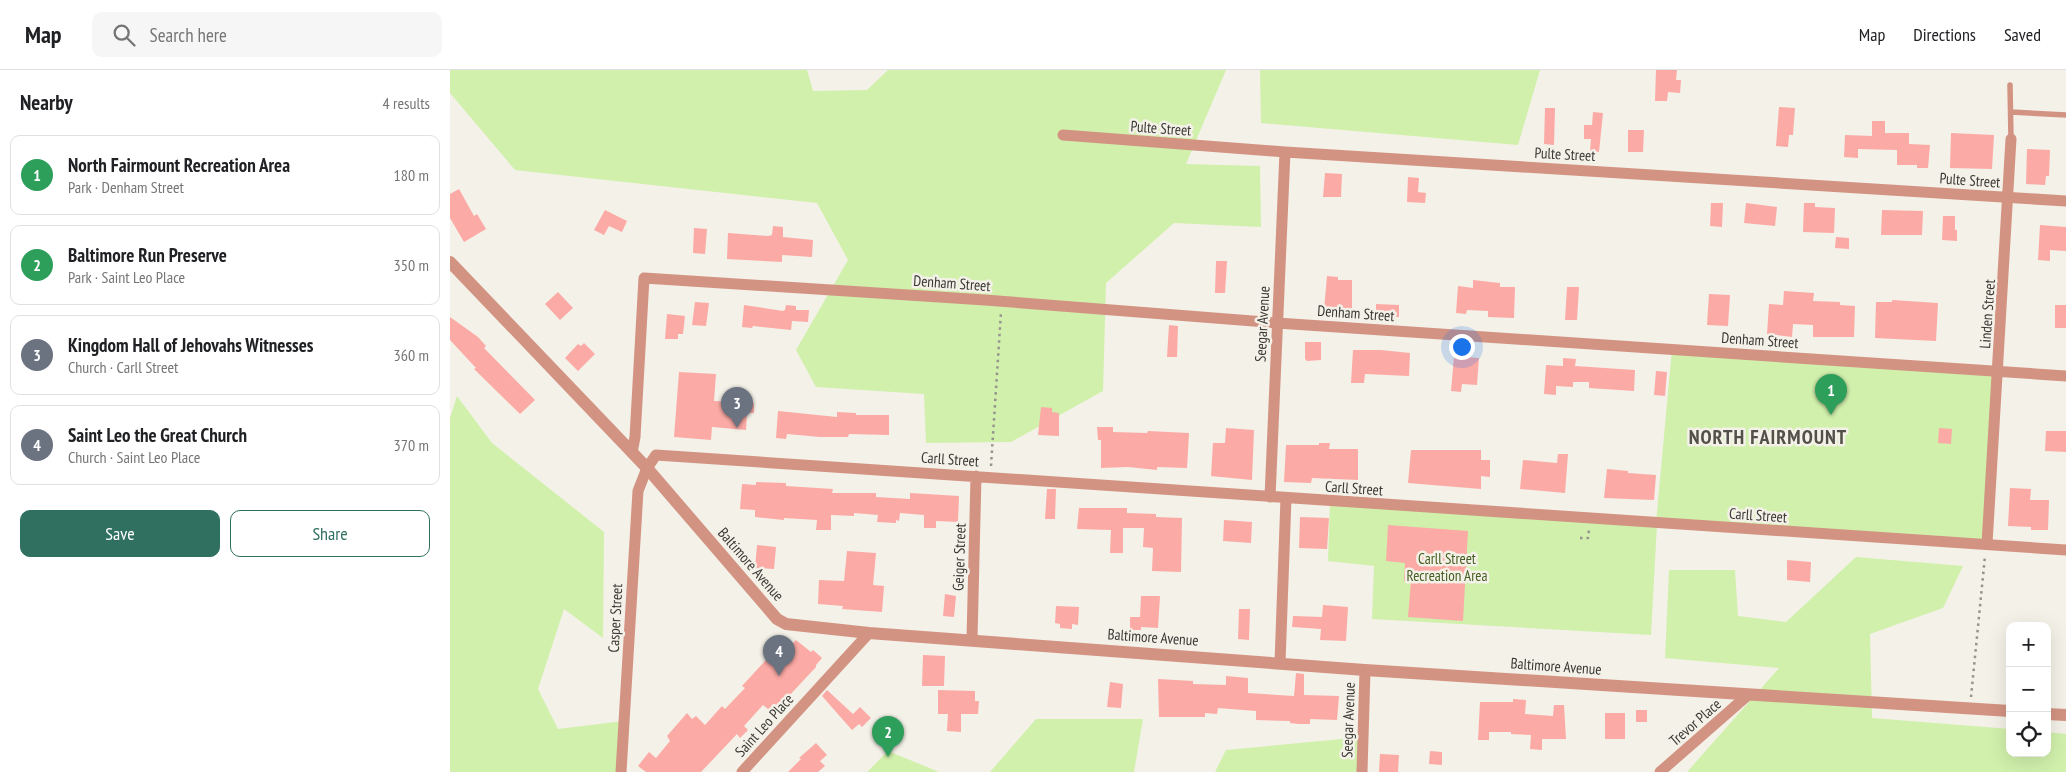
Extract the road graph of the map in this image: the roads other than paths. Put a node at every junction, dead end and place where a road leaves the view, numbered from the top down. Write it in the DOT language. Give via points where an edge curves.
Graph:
graph roads {
  1 [pos="2010,85"];
  2 [pos="2011,112"];
  3 [pos="2066,115"];
  4 [pos="1063,135"];
  5 [pos="2011,139"];
  6 [pos="1285,152"];
  7 [pos="2008,198"];
  8 [pos="2066,201"];
  9 [pos="450,262"];
  10 [pos="1278,323"];
  11 [pos="1998,372"];
  12 [pos="2066,376"];
  13 [pos="632,453"];
  14 [pos="647,468"];
  15 [pos="976,476"];
  16 [pos="1270,497"];
  17 [pos="1286,498"];
  18 [pos="1986,544"];
  19 [pos="2066,550"];
  20 [pos="869,633"];
  21 [pos="972,639"];
  22 [pos="1280,663"];
  23 [pos="1365,670"];
  24 [pos="1748,695"];
  25 [pos="2006,711"];
  26 [pos="2051,714"];
  27 [pos="2066,715"];
  28 [pos="621,772"];
  29 [pos="742,772"];
  30 [pos="1362,772"];
  31 [pos="1660,772"];
  1 -- 2 [label="lane, Linden Street"];
  2 -- 3 [label="lane"];
  2 -- 5 [label="lane, Linden Street"];
  4 -- 6 [label="street, Pulte Street"];
  5 -- 7 [label="street, Linden Street"];
  6 -- 7 [label="street, Pulte Street"];
  6 -- 10 [label="street, Seegar Avenue"];
  7 -- 8 [label="street, Pulte Street"];
  7 -- 11 [label="street, Linden Street"];
  9 -- 13 [label="street, Baltimore Avenue"];
  10 -- 11 [label="street, Denham Street"];
  10 -- 13 [label="street, Denham Street" via="644,278"];
  10 -- 16 [label="street, Seegar Avenue"];
  11 -- 12 [label="street, Denham Street"];
  11 -- 18 [label="street, Linden Street"];
  13 -- 14 [label="street, Baltimore Avenue"];
  14 -- 15 [label="street, Carll Street" via="656,455"];
  14 -- 20 [label="street, Baltimore Avenue" via="777,619 786,624"];
  14 -- 28 [label="street, Casper Street" via="638,491"];
  15 -- 16 [label="street, Carll Street"];
  15 -- 21 [label="street, Geiger Street"];
  16 -- 17 [label="street, Carll Street"];
  17 -- 18 [label="street, Carll Street"];
  17 -- 22 [label="street"];
  18 -- 19 [label="street, Carll Street"];
  20 -- 21 [label="street, Baltimore Avenue"];
  20 -- 29 [label="street, Saint Leo Place"];
  21 -- 22 [label="street, Baltimore Avenue"];
  22 -- 23 [label="street, Baltimore Avenue"];
  23 -- 24 [label="street, Baltimore Avenue"];
  23 -- 30 [label="street, Seegar Avenue"];
  24 -- 25 [label="street, Baltimore Avenue"];
  24 -- 31 [label="street, Trevor Place"];
  26 -- 27 [label="street"];
}
